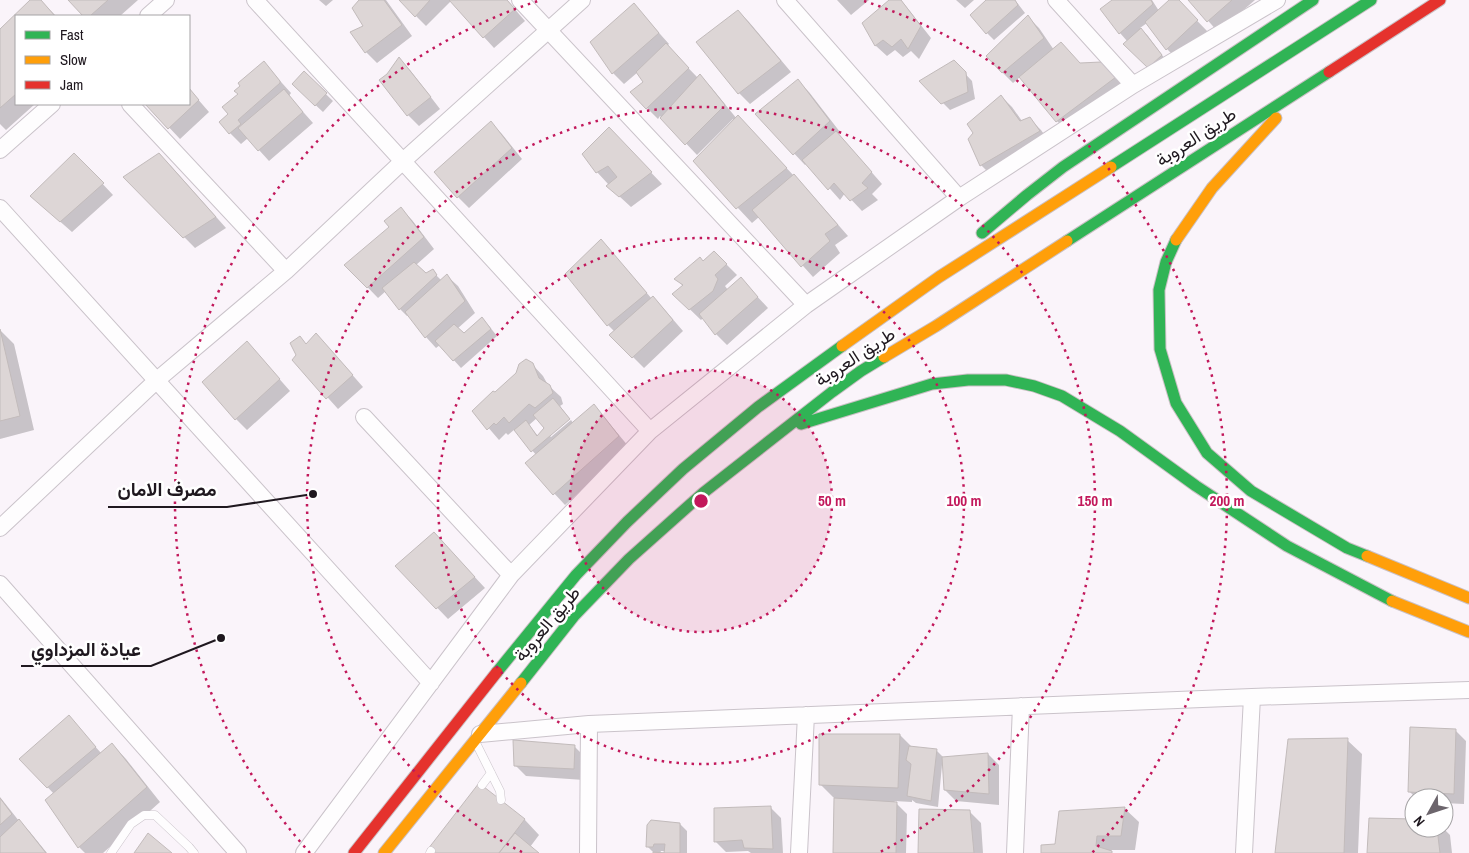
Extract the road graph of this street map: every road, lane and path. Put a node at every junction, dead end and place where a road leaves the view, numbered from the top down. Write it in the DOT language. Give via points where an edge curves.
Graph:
graph roads {
  1 [pos="166,0"];
  2 [pos="255,0"];
  3 [pos="520,0"];
  4 [pos="582,0"];
  5 [pos="785,0"];
  6 [pos="1056,0"];
  7 [pos="1277,0"];
  8 [pos="1314,0"];
  9 [pos="1370,0"];
  10 [pos="1440,0"];
  11 [pos="149,15"];
  12 [pos="548,30"];
  13 [pos="1134,85"];
  14 [pos="1302,90"];
  15 [pos="51,105"];
  16 [pos="131,105"];
  17 [pos="0,150"];
  18 [pos="403,162"];
  19 [pos="959,198"];
  20 [pos="0,208"];
  21 [pos="286,271"];
  22 [pos="939,277"];
  23 [pos="806,305"];
  24 [pos="158,380"];
  25 [pos="364,417"];
  26 [pos="650,431"];
  27 [pos="781,432"];
  28 [pos="0,528"];
  29 [pos="512,575"];
  30 [pos="0,584"];
  31 [pos="1469,598"];
  32 [pos="1469,632"];
  33 [pos="431,683"];
  34 [pos="1469,690"];
  35 [pos="1252,697"];
  36 [pos="1021,706"];
  37 [pos="806,715"];
  38 [pos="589,724"];
  39 [pos="477,738"];
  40 [pos="492,773"];
  41 [pos="482,785"];
  42 [pos="501,800"];
  43 [pos="111,853"];
  44 [pos="194,853"];
  45 [pos="238,853"];
  46 [pos="304,853"];
  47 [pos="354,853"];
  48 [pos="384,853"];
  49 [pos="588,853"];
  50 [pos="799,853"];
  51 [pos="1015,853"];
  52 [pos="1244,853"];
  1 -- 11 [label="street"];
  2 -- 18 [label="street"];
  3 -- 12 [label="street"];
  4 -- 12 [label="street"];
  5 -- 19 [label="street"];
  6 -- 13 [label="street"];
  7 -- 13 [label="street"];
  8 -- 22 [label="highway" via="1063,167 1019,201"];
  9 -- 22 [label="highway, طريق العروبة"];
  10 -- 14 [label="highway, طريق العروبة"];
  12 -- 18 [label="street"];
  12 -- 23 [label="street"];
  13 -- 19 [label="street"];
  14 -- 27 [label="highway, طريق العروبة" via="861,371"];
  14 -- 31 [label="highway" via="1212,188 1178,235 1166,262 1159,290 1160,349 1176,403 1207,453 1251,491 1347,548"];
  15 -- 17 [label="street"];
  16 -- 21 [label="street"];
  18 -- 21 [label="street"];
  18 -- 26 [label="street"];
  19 -- 23 [label="street"];
  20 -- 24 [label="street"];
  21 -- 24 [label="street"];
  22 -- 47 [label="highway, طريق العروبة" via="758,407 683,469 627,522 576,575 527,634"];
  23 -- 26 [label="street"];
  24 -- 28 [label="street"];
  24 -- 33 [label="street"];
  25 -- 29 [label="street"];
  26 -- 29 [label="street"];
  27 -- 32 [label="highway" via="932,384 1006,380 1034,386 1062,396 1120,431 1287,546 1383,597"];
  27 -- 39 [label="highway, طريق العروبة" via="703,493 630,559 574,616"];
  29 -- 33 [label="street"];
  30 -- 45 [label="street"];
  33 -- 46 [label="street"];
  34 -- 35 [label="street"];
  35 -- 36 [label="street"];
  35 -- 52 [label="street"];
  36 -- 37 [label="street"];
  36 -- 51 [label="street"];
  37 -- 38 [label="street"];
  37 -- 50 [label="street"];
  38 -- 39 [label="street"];
  38 -- 49 [label="street"];
  39 -- 40 [label="lane"];
  39 -- 48 [label="highway, طريق العروبة"];
  40 -- 41 [label="lane"];
  40 -- 42 [label="lane"];
  43 -- 44 [label="lane" via="131,824 144,815 156,815"];
}
